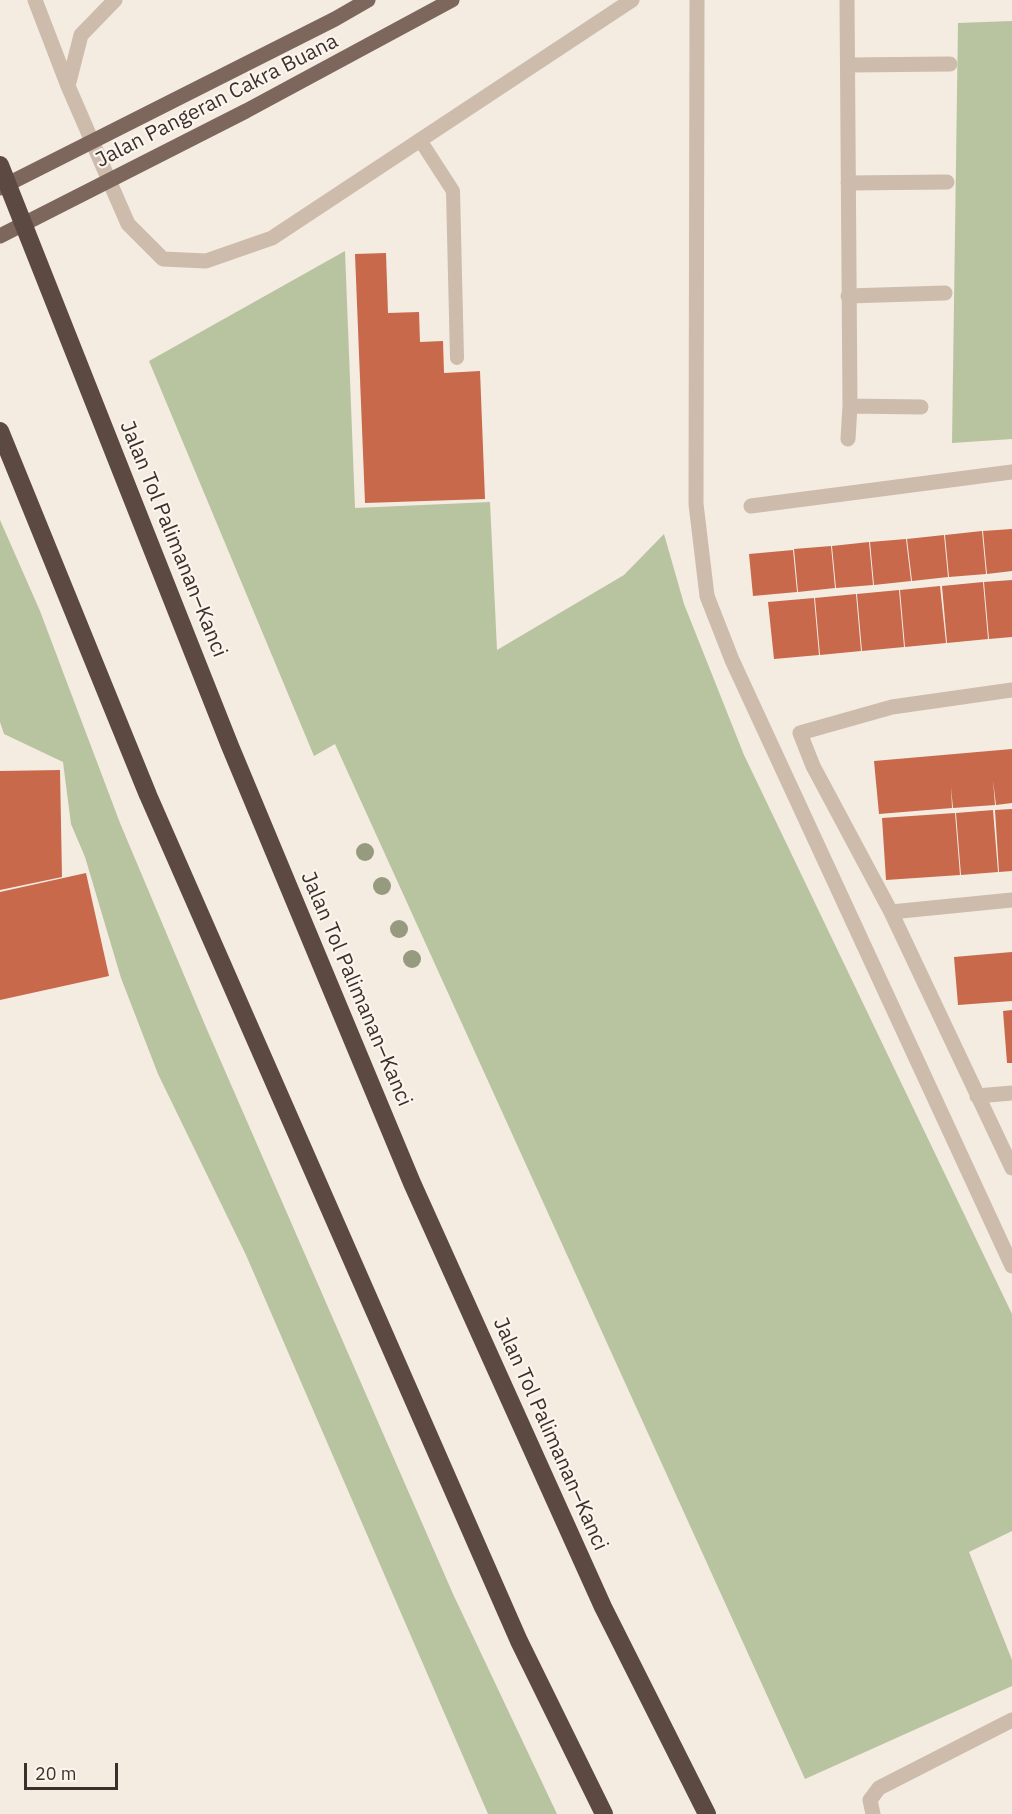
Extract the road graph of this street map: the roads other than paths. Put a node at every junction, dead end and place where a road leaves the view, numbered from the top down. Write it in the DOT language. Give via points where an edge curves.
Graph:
graph roads {
  1 [pos="35,0"];
  2 [pos="115,0"];
  3 [pos="368,0"];
  4 [pos="452,0"];
  5 [pos="632,0"];
  6 [pos="697,0"];
  7 [pos="847,0"];
  8 [pos="950,64"];
  9 [pos="848,65"];
  10 [pos="68,86"];
  11 [pos="420,140"];
  12 [pos="0,165"];
  13 [pos="947,182"];
  14 [pos="848,183"];
  15 [pos="0,188"];
  16 [pos="0,236"];
  17 [pos="945,293"];
  18 [pos="848,296"];
  19 [pos="457,358"];
  20 [pos="850,406"];
  21 [pos="921,407"];
  22 [pos="0,430"];
  23 [pos="848,439"];
  24 [pos="1012,472"];
  25 [pos="751,506"];
  26 [pos="1012,690"];
  27 [pos="1012,900"];
  28 [pos="891,912"];
  29 [pos="1012,1093"];
  30 [pos="977,1096"];
  31 [pos="1012,1168"];
  32 [pos="1012,1266"];
  33 [pos="1012,1720"];
  34 [pos="604,1814"];
  35 [pos="707,1814"];
  36 [pos="873,1814"];
  1 -- 10 [label="street"];
  2 -- 10 [label="street" via="81,36"];
  3 -- 15 [label="main road, Jalan Pangeran Cakra Buana"];
  4 -- 16 [label="main road, Jalan Pangeran Cakra Buana" via="246,111"];
  5 -- 11 [label="street"];
  6 -- 32 [label="street" via="696,504 707,596 732,660"];
  7 -- 9 [label="street"];
  8 -- 9 [label="street"];
  9 -- 14 [label="street"];
  10 -- 11 [label="street" via="128,224 163,259 206,261 272,238"];
  11 -- 19 [label="lane" via="453,191"];
  12 -- 35 [label="highway, Jalan Tol Palimanan–Kanci" via="226,735 412,1183 603,1606"];
  13 -- 14 [label="street"];
  14 -- 18 [label="street"];
  17 -- 18 [label="street"];
  18 -- 20 [label="street"];
  20 -- 21 [label="street"];
  20 -- 23 [label="street"];
  22 -- 34 [label="highway" via="153,805 519,1641"];
  24 -- 25 [label="street"];
  26 -- 28 [label="street" via="892,707 800,733 813,766"];
  27 -- 28 [label="street"];
  28 -- 30 [label="street"];
  29 -- 30 [label="street"];
  30 -- 31 [label="street"];
  33 -- 36 [label="street" via="879,1788 870,1800"];
}
